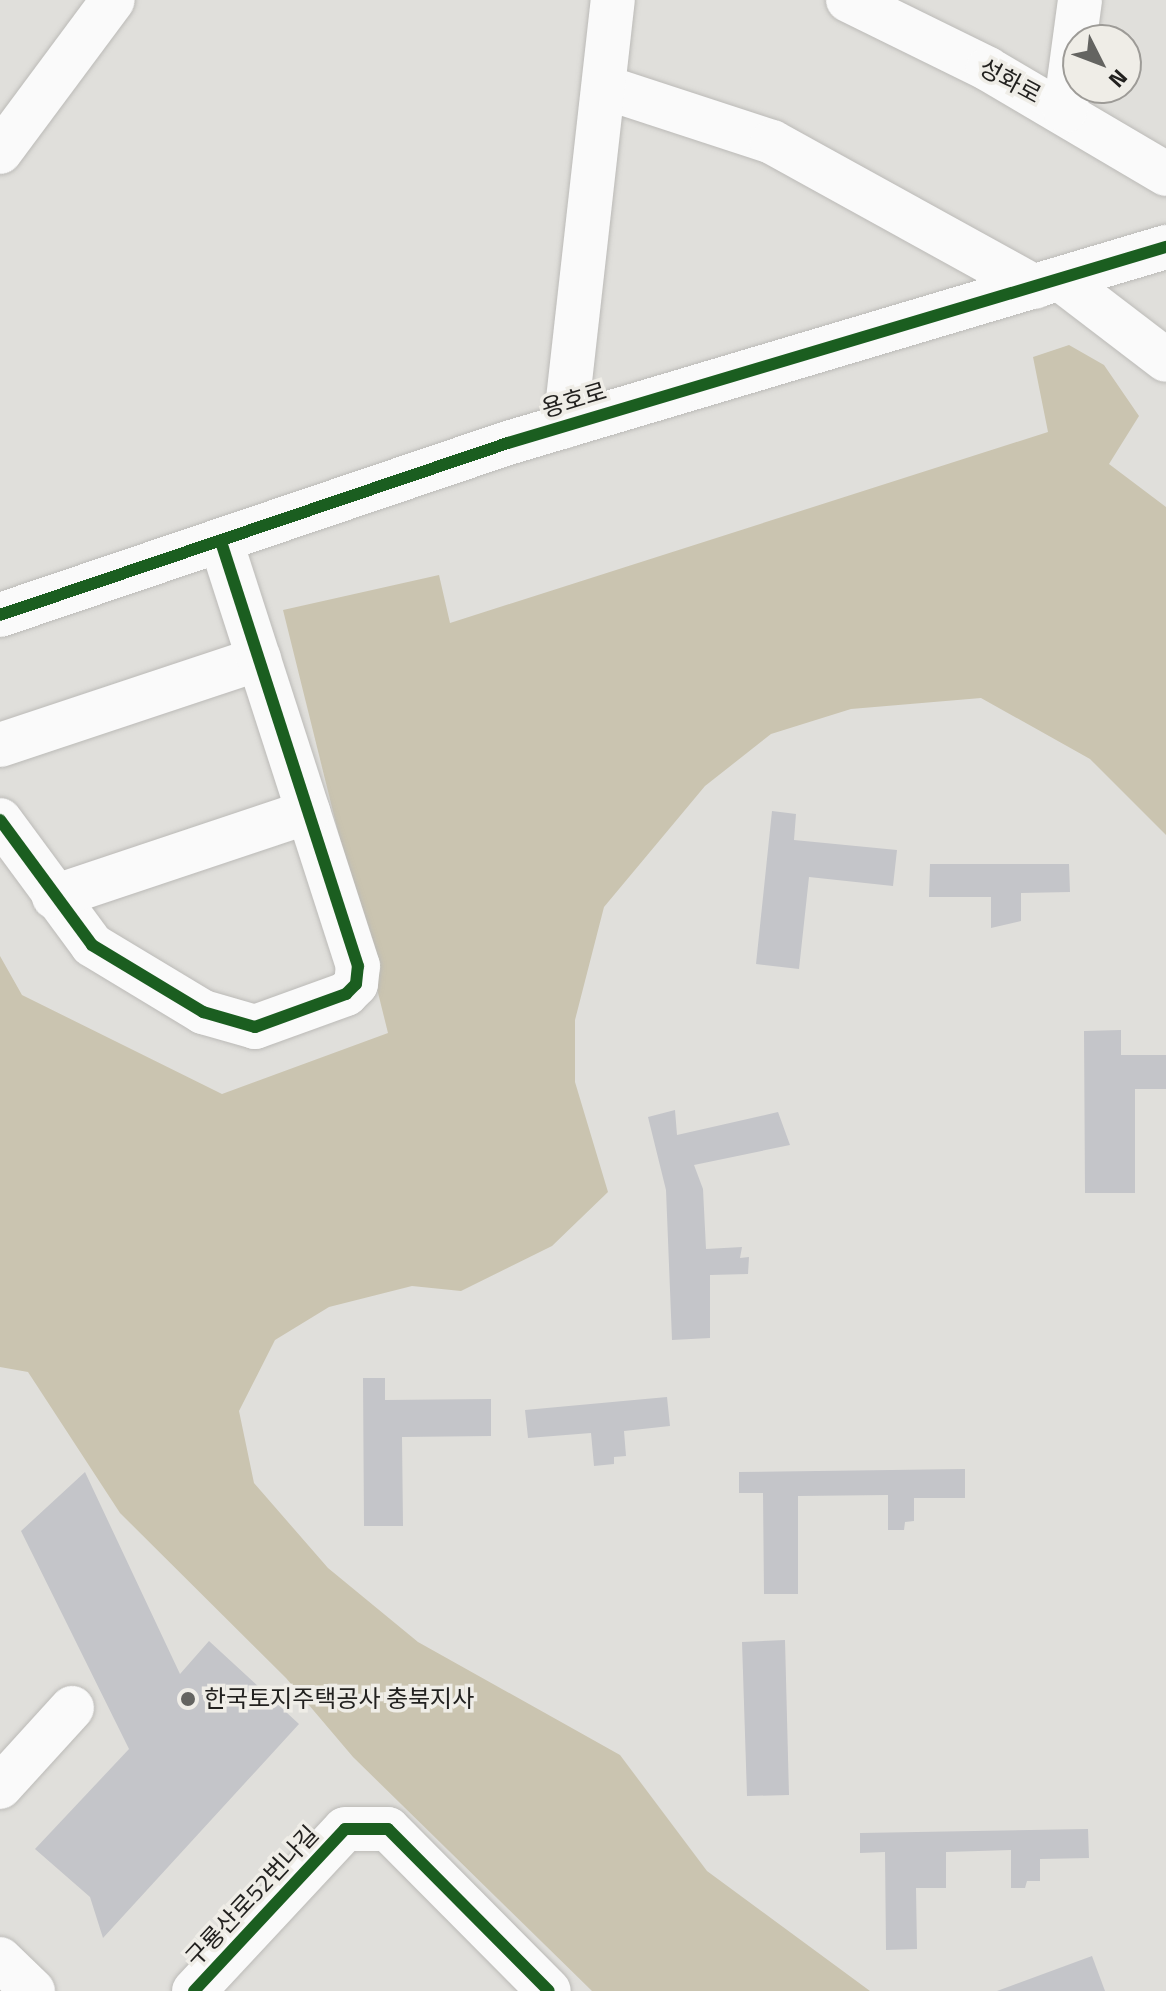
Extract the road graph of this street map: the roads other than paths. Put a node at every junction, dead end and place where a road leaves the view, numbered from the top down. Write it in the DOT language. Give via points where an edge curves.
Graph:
graph roads {
  1 [pos="113,0"];
  2 [pos="613,0"];
  3 [pos="848,0"];
  4 [pos="1080,0"];
  5 [pos="604,87"];
  6 [pos="1065,111"];
  7 [pos="0,152"];
  8 [pos="1166,174"];
  9 [pos="1166,247"];
  10 [pos="1048,283"];
  11 [pos="1166,360"];
  12 [pos="565,426"];
  13 [pos="221,541"];
  14 [pos="0,615"];
  15 [pos="259,659"];
  16 [pos="0,745"];
  17 [pos="308,812"];
  18 [pos="0,820"];
  19 [pos="54,897"];
  20 [pos="72,1708"];
  21 [pos="0,1787"];
  22 [pos="0,1959"];
  23 [pos="525,1983"];
  24 [pos="33,1991"];
  25 [pos="194,1991"];
  1 -- 7 [label="street"];
  2 -- 5 [label="street"];
  3 -- 6 [label="street, 성화로"];
  4 -- 6 [label="street"];
  5 -- 10 [label="street" via="772,142"];
  5 -- 12 [label="street"];
  6 -- 8 [label="street, 성화로"];
  9 -- 10 [label="street, 용호로"];
  10 -- 11 [label="street"];
  10 -- 12 [label="street, 용호로"];
  12 -- 13 [label="street, 용호로"];
  13 -- 14 [label="street, 용호로"];
  13 -- 15 [label="street"];
  15 -- 16 [label="street"];
  15 -- 17 [label="street"];
  17 -- 19 [label="street"];
  17 -- 19 [label="street" via="358,966 356,984 346,994 255,1027 203,1012 92,945"];
  18 -- 19 [label="street"];
  20 -- 21 [label="street"];
  22 -- 24 [label="street"];
  23 -- 25 [label="street, 구룡산로52번나길" via="388,1829 345,1829"];
}
